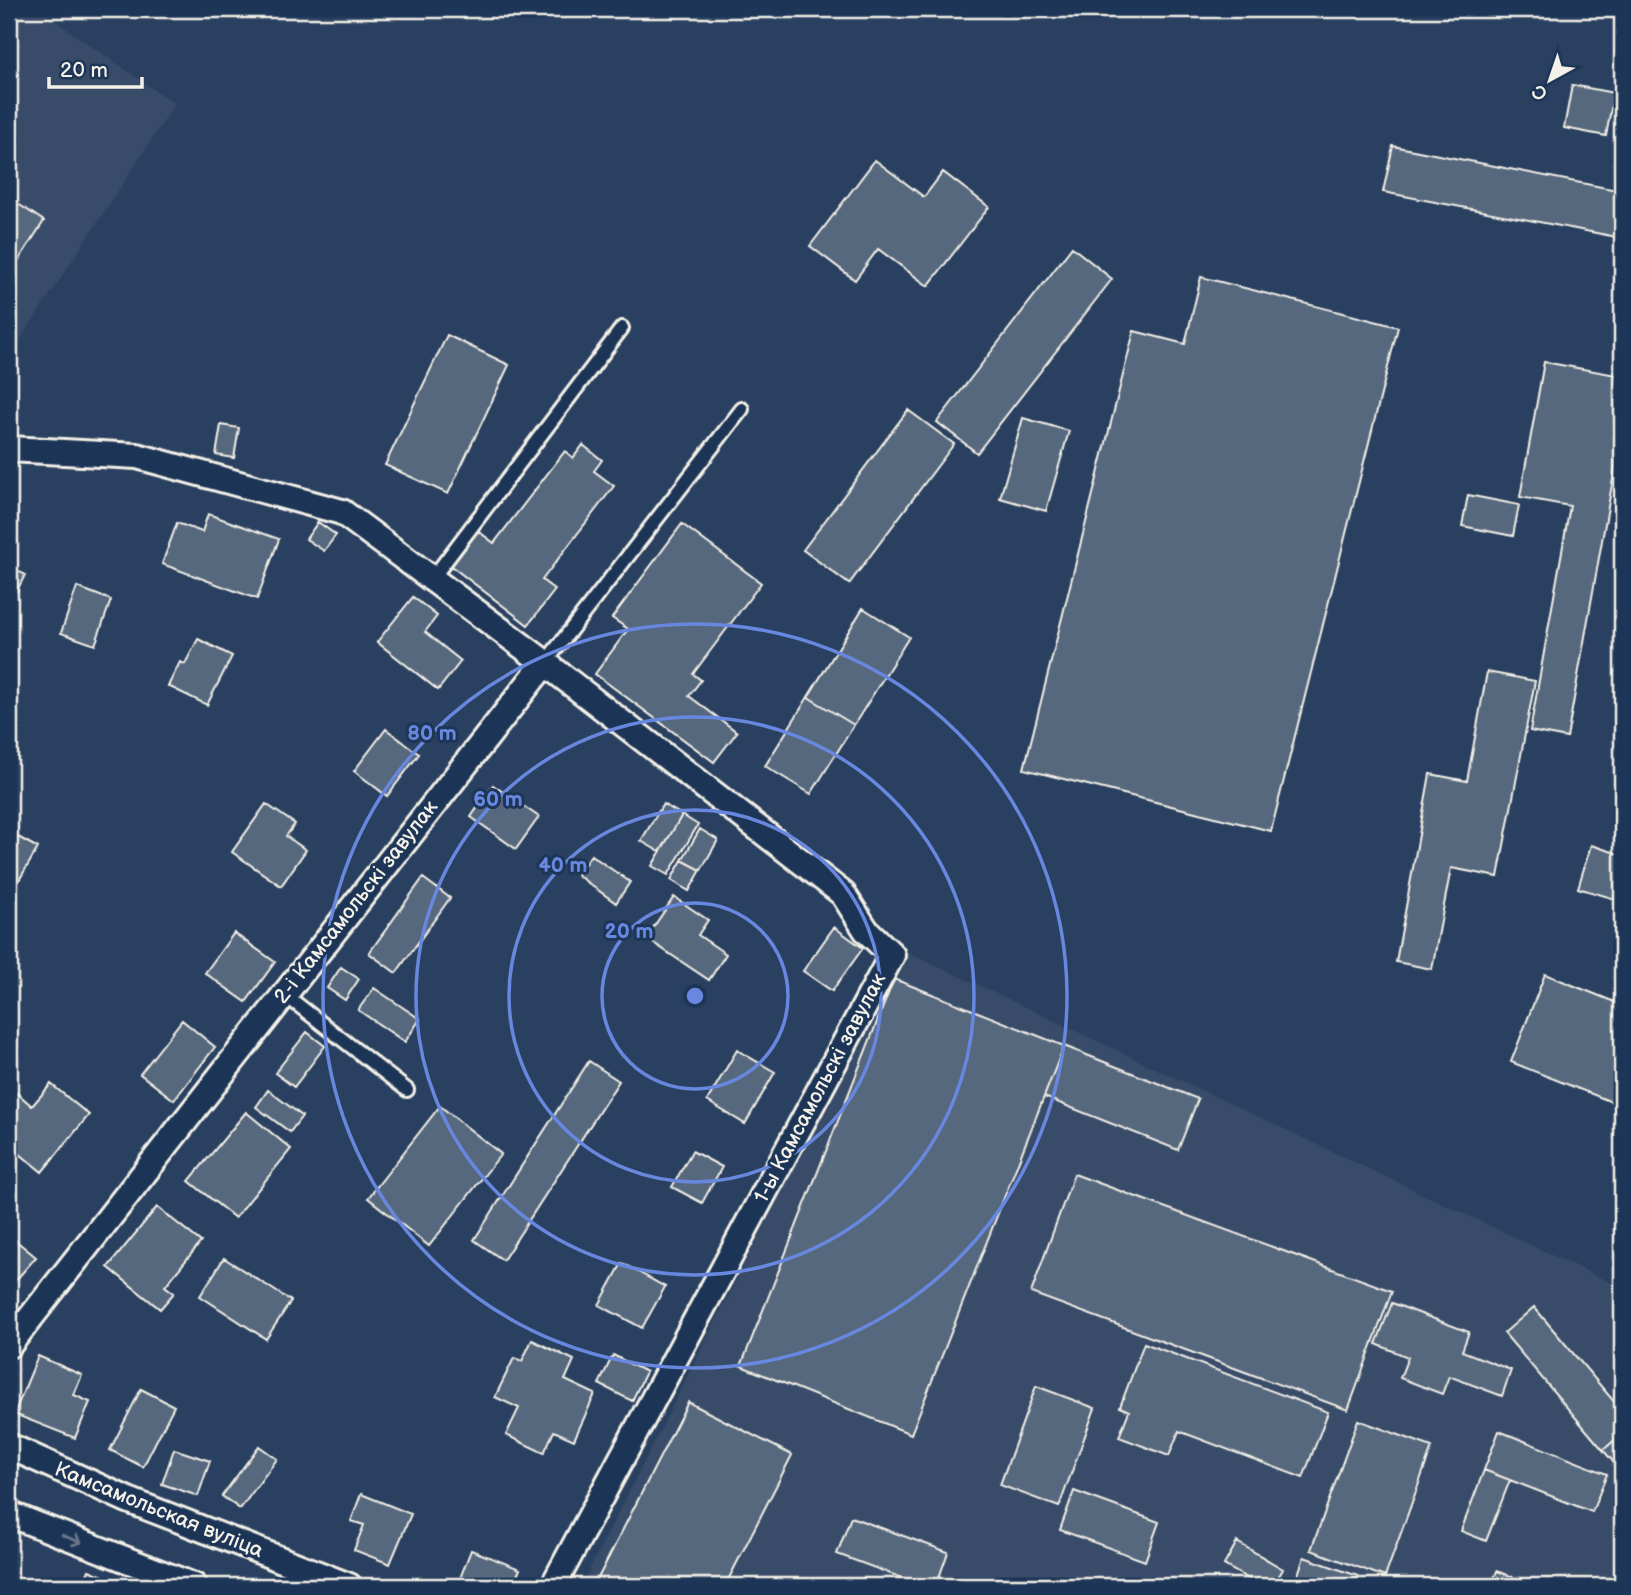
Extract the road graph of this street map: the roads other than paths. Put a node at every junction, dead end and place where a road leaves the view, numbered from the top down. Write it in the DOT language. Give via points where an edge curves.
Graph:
graph roads {
  1 [pos="622,328"];
  2 [pos="742,409"];
  3 [pos="9,449"];
  4 [pos="432,579"];
  5 [pos="545,663"];
  6 [pos="284,994"];
  7 [pos="407,1090"];
  8 [pos="9,1345"];
  9 [pos="9,1446"];
  10 [pos="9,1514"];
  11 [pos="194,1586"];
  12 [pos="349,1586"];
  13 [pos="553,1586"];
  1 -- 4 [label="lane"];
  2 -- 5 [label="lane"];
  3 -- 4 [label="street" via="137,456 342,512"];
  4 -- 5 [label="street"];
  5 -- 6 [label="street, 2-і Камсамольскі завулак"];
  5 -- 13 [label="street, 1-ы Камсамольскі завулак" via="843,894 866,930 891,955"];
  6 -- 7 [label="lane"];
  6 -- 8 [label="street, 2-і Камсамольскі завулак"];
  9 -- 12 [label="street, Камсамольская вуліца" via="128,1500"];
  10 -- 11 [label="street, one-way"];
}
